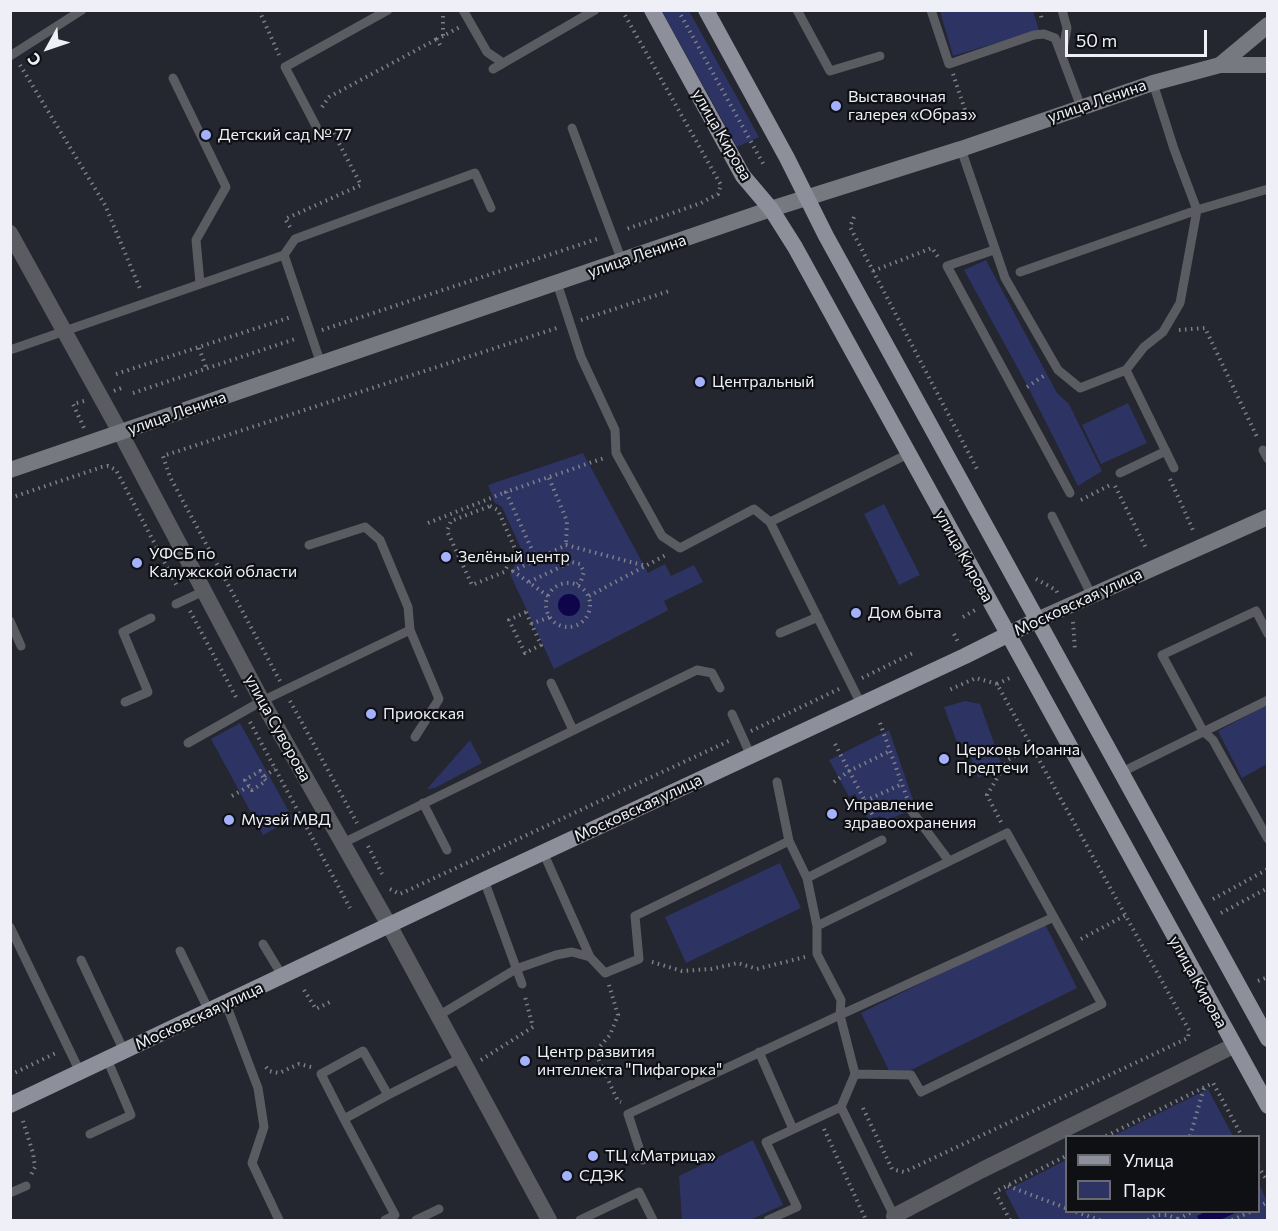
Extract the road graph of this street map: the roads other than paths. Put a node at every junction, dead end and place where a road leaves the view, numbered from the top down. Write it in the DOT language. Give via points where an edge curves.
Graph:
graph roads {
  1 [pos="82,10"];
  2 [pos="388,10"];
  3 [pos="463,10"];
  4 [pos="595,10"];
  5 [pos="652,10"];
  6 [pos="706,10"];
  7 [pos="797,10"];
  8 [pos="931,10"];
  9 [pos="1062,10"];
  10 [pos="1268,26"];
  11 [pos="11,53"];
  12 [pos="1062,55"];
  13 [pos="880,56"];
  14 [pos="503,63"];
  15 [pos="1220,65"];
  16 [pos="1268,65"];
  17 [pos="494,69"];
  18 [pos="172,78"];
  19 [pos="1153,83"];
  20 [pos="1081,107"];
  21 [pos="572,128"];
  22 [pos="318,136"];
  23 [pos="962,149"];
  24 [pos="1268,189"];
  25 [pos="806,198"];
  26 [pos="491,208"];
  27 [pos="771,210"];
  28 [pos="1197,210"];
  29 [pos="10,232"];
  30 [pos="994,250"];
  31 [pos="284,255"];
  32 [pos="622,261"];
  33 [pos="1020,272"];
  34 [pos="557,283"];
  35 [pos="200,284"];
  36 [pos="64,330"];
  37 [pos="10,350"];
  38 [pos="321,364"];
  39 [pos="1126,370"];
  40 [pos="120,432"];
  41 [pos="1166,451"];
  42 [pos="908,454"];
  43 [pos="1174,468"];
  44 [pos="10,470"];
  45 [pos="1120,473"];
  46 [pos="1070,493"];
  47 [pos="1052,516"];
  48 [pos="1268,517"];
  49 [pos="770,522"];
  50 [pos="309,545"];
  51 [pos="204,591"];
  52 [pos="1091,594"];
  53 [pos="181,602"];
  54 [pos="818,617"];
  55 [pos="151,618"];
  56 [pos="1037,620"];
  57 [pos="10,621"];
  58 [pos="410,630"];
  59 [pos="780,633"];
  60 [pos="1268,634"];
  61 [pos="1007,635"];
  62 [pos="21,646"];
  63 [pos="551,683"];
  64 [pos="720,688"];
  65 [pos="1268,699"];
  66 [pos="262,701"];
  67 [pos="126,702"];
  68 [pos="861,704"];
  69 [pos="732,714"];
  70 [pos="573,730"];
  71 [pos="1203,731"];
  72 [pos="415,737"];
  73 [pos="188,743"];
  74 [pos="751,756"];
  75 [pos="1120,773"];
  76 [pos="777,782"];
  77 [pos="423,803"];
  78 [pos="911,810"];
  79 [pos="1268,839"];
  80 [pos="882,840"];
  81 [pos="789,841"];
  82 [pos="343,843"];
  83 [pos="447,850"];
  84 [pos="543,852"];
  85 [pos="949,861"];
  86 [pos="807,878"];
  87 [pos="484,880"];
  88 [pos="1054,917"];
  89 [pos="389,925"];
  90 [pos="817,926"];
  91 [pos="10,927"];
  92 [pos="263,944"];
  93 [pos="180,951"];
  94 [pos="590,957"];
  95 [pos="81,960"];
  96 [pos="516,969"];
  97 [pos="283,976"];
  98 [pos="522,984"];
  99 [pos="226,1004"];
  100 [pos="209,1011"];
  101 [pos="840,1015"];
  102 [pos="438,1016"];
  103 [pos="1268,1039"];
  104 [pos="1233,1046"];
  105 [pos="124,1050"];
  106 [pos="759,1052"];
  107 [pos="461,1058"];
  108 [pos="107,1059"];
  109 [pos="80,1072"];
  110 [pos="855,1074"];
  111 [pos="388,1095"];
  112 [pos="10,1105"];
  113 [pos="1268,1106"];
  114 [pos="841,1107"];
  115 [pos="344,1119"];
  116 [pos="793,1129"];
  117 [pos="90,1134"];
  118 [pos="643,1160"];
  119 [pos="26,1185"];
  120 [pos="10,1193"];
  121 [pos="439,1209"];
  122 [pos="895,1218"];
  123 [pos="279,1221"];
  124 [pos="385,1221"];
  125 [pos="416,1221"];
  126 [pos="549,1221"];
  127 [pos="580,1221"];
  128 [pos="653,1221"];
  129 [pos="768,1221"];
  1 -- 11 [label="lane"];
  2 -- 22 [label="lane" via="285,66"];
  3 -- 14 [label="lane" via="487,52"];
  4 -- 14 [label="lane"];
  5 -- 27 [label="main road, улица Кирова" via="743,176"];
  6 -- 25 [label="main road, улица Кирова"];
  7 -- 13 [label="lane" via="830,71"];
  8 -- 12 [label="lane" via="949,64 1044,34 1055,38"];
  9 -- 12 [label="lane" via="1066,28"];
  10 -- 15 [label="main road"];
  12 -- 20 [label="lane"];
  14 -- 17 [label="lane"];
  15 -- 16 [label="main road, улица Ленина"];
  15 -- 19 [label="main road, улица Ленина"];
  18 -- 35 [label="lane" via="226,187 196,240"];
  19 -- 20 [label="main road, улица Ленина"];
  19 -- 28 [label="lane"];
  20 -- 23 [label="main road, улица Ленина"];
  21 -- 32 [label="lane"];
  23 -- 25 [label="main road, улица Ленина"];
  23 -- 30 [label="lane"];
  24 -- 28 [label="lane"];
  25 -- 27 [label="main road, улица Ленина"];
  25 -- 56 [label="main road, улица Кирова"];
  26 -- 31 [label="lane" via="475,172 295,239"];
  27 -- 32 [label="main road, улица Ленина"];
  27 -- 42 [label="main road, улица Кирова"];
  28 -- 33 [label="lane"];
  28 -- 39 [label="lane" via="1180,303 1163,332 1144,347"];
  29 -- 36 [label="street, улица Суворова"];
  30 -- 39 [label="lane" via="1005,278 1058,370 1080,388"];
  30 -- 46 [label="lane" via="947,266"];
  31 -- 35 [label="lane"];
  31 -- 38 [label="lane"];
  32 -- 34 [label="main road, улица Ленина"];
  34 -- 38 [label="main road, улица Ленина"];
  34 -- 49 [label="lane" via="581,357 615,430 616,453 662,536 680,548 754,509"];
  35 -- 36 [label="lane"];
  36 -- 37 [label="lane"];
  36 -- 40 [label="street, улица Суворова"];
  38 -- 40 [label="main road, улица Ленина"];
  39 -- 41 [label="lane"];
  40 -- 44 [label="main road, улица Ленина"];
  40 -- 51 [label="street, улица Суворова"];
  41 -- 43 [label="lane"];
  41 -- 45 [label="lane"];
  42 -- 49 [label="lane"];
  42 -- 61 [label="main road, улица Кирова"];
  47 -- 52 [label="lane"];
  48 -- 52 [label="main road, Московская улица"];
  49 -- 54 [label="lane"];
  50 -- 58 [label="lane" via="365,527 380,540 408,607"];
  51 -- 53 [label="lane"];
  51 -- 66 [label="street, улица Суворова"];
  52 -- 56 [label="main road, Московская улица"];
  54 -- 59 [label="lane"];
  54 -- 68 [label="lane"];
  55 -- 67 [label="lane" via="123,632 148,692"];
  56 -- 61 [label="main road, Московская улица"];
  56 -- 75 [label="main road, улица Кирова"];
  57 -- 62 [label="lane"];
  58 -- 66 [label="lane"];
  58 -- 72 [label="lane" via="439,699"];
  60 -- 71 [label="lane" via="1256,611 1162,655"];
  61 -- 68 [label="main road, Московская улица"];
  61 -- 104 [label="main road, улица Кирова"];
  63 -- 70 [label="lane"];
  64 -- 70 [label="lane" via="712,673 697,670"];
  65 -- 71 [label="lane"];
  66 -- 73 [label="lane"];
  66 -- 82 [label="street, улица Суворова"];
  68 -- 74 [label="main road, Московская улица"];
  69 -- 74 [label="lane"];
  70 -- 77 [label="lane"];
  71 -- 75 [label="lane"];
  71 -- 79 [label="lane" via="1213,740"];
  74 -- 84 [label="main road, Московская улица"];
  75 -- 103 [label="main road, улица Кирова"];
  76 -- 81 [label="lane"];
  77 -- 82 [label="lane"];
  77 -- 83 [label="lane"];
  78 -- 85 [label="lane"];
  80 -- 86 [label="lane"];
  81 -- 86 [label="lane"];
  81 -- 94 [label="lane" via="635,916 639,959 605,973"];
  82 -- 89 [label="street, улица Суворова"];
  84 -- 87 [label="main road, Московская улица"];
  84 -- 94 [label="lane"];
  85 -- 88 [label="lane" via="1007,833"];
  85 -- 90 [label="lane"];
  86 -- 90 [label="lane"];
  87 -- 89 [label="main road, Московская улица"];
  87 -- 96 [label="lane"];
  88 -- 101 [label="lane"];
  88 -- 110 [label="lane" via="1102,1004 921,1092 911,1075"];
  89 -- 97 [label="main road, Московская улица"];
  89 -- 102 [label="street, улица Суворова"];
  90 -- 101 [label="lane" via="817,954 840,1000"];
  91 -- 109 [label="lane"];
  92 -- 97 [label="lane"];
  93 -- 100 [label="lane"];
  94 -- 96 [label="lane" via="572,952"];
  95 -- 105 [label="lane"];
  96 -- 98 [label="lane"];
  96 -- 102 [label="lane"];
  97 -- 99 [label="main road, Московская улица"];
  99 -- 100 [label="main road, Московская улица"];
  99 -- 123 [label="lane" via="258,1088 264,1127 252,1163"];
  100 -- 105 [label="main road, Московская улица"];
  101 -- 106 [label="lane"];
  101 -- 110 [label="lane"];
  102 -- 107 [label="street, улица Суворова"];
  104 -- 113 [label="main road, улица Кирова"];
  104 -- 122 [label="street" via="982,1170"];
  105 -- 108 [label="main road, Московская улица"];
  106 -- 116 [label="lane"];
  106 -- 118 [label="lane" via="628,1114"];
  107 -- 111 [label="lane"];
  107 -- 126 [label="street, улица Суворова"];
  108 -- 109 [label="main road, Московская улица"];
  108 -- 117 [label="lane" via="132,1115"];
  109 -- 112 [label="main road, Московская улица"];
  110 -- 114 [label="lane"];
  111 -- 115 [label="lane"];
  111 -- 115 [label="lane" via="363,1051 321,1074"];
  114 -- 116 [label="lane"];
  114 -- 122 [label="lane"];
  115 -- 124 [label="lane" via="395,1215"];
  116 -- 129 [label="lane" via="766,1142 797,1207"];
  119 -- 120 [label="lane"];
  121 -- 125 [label="lane"];
  127 -- 128 [label="lane" via="639,1192"];
}
